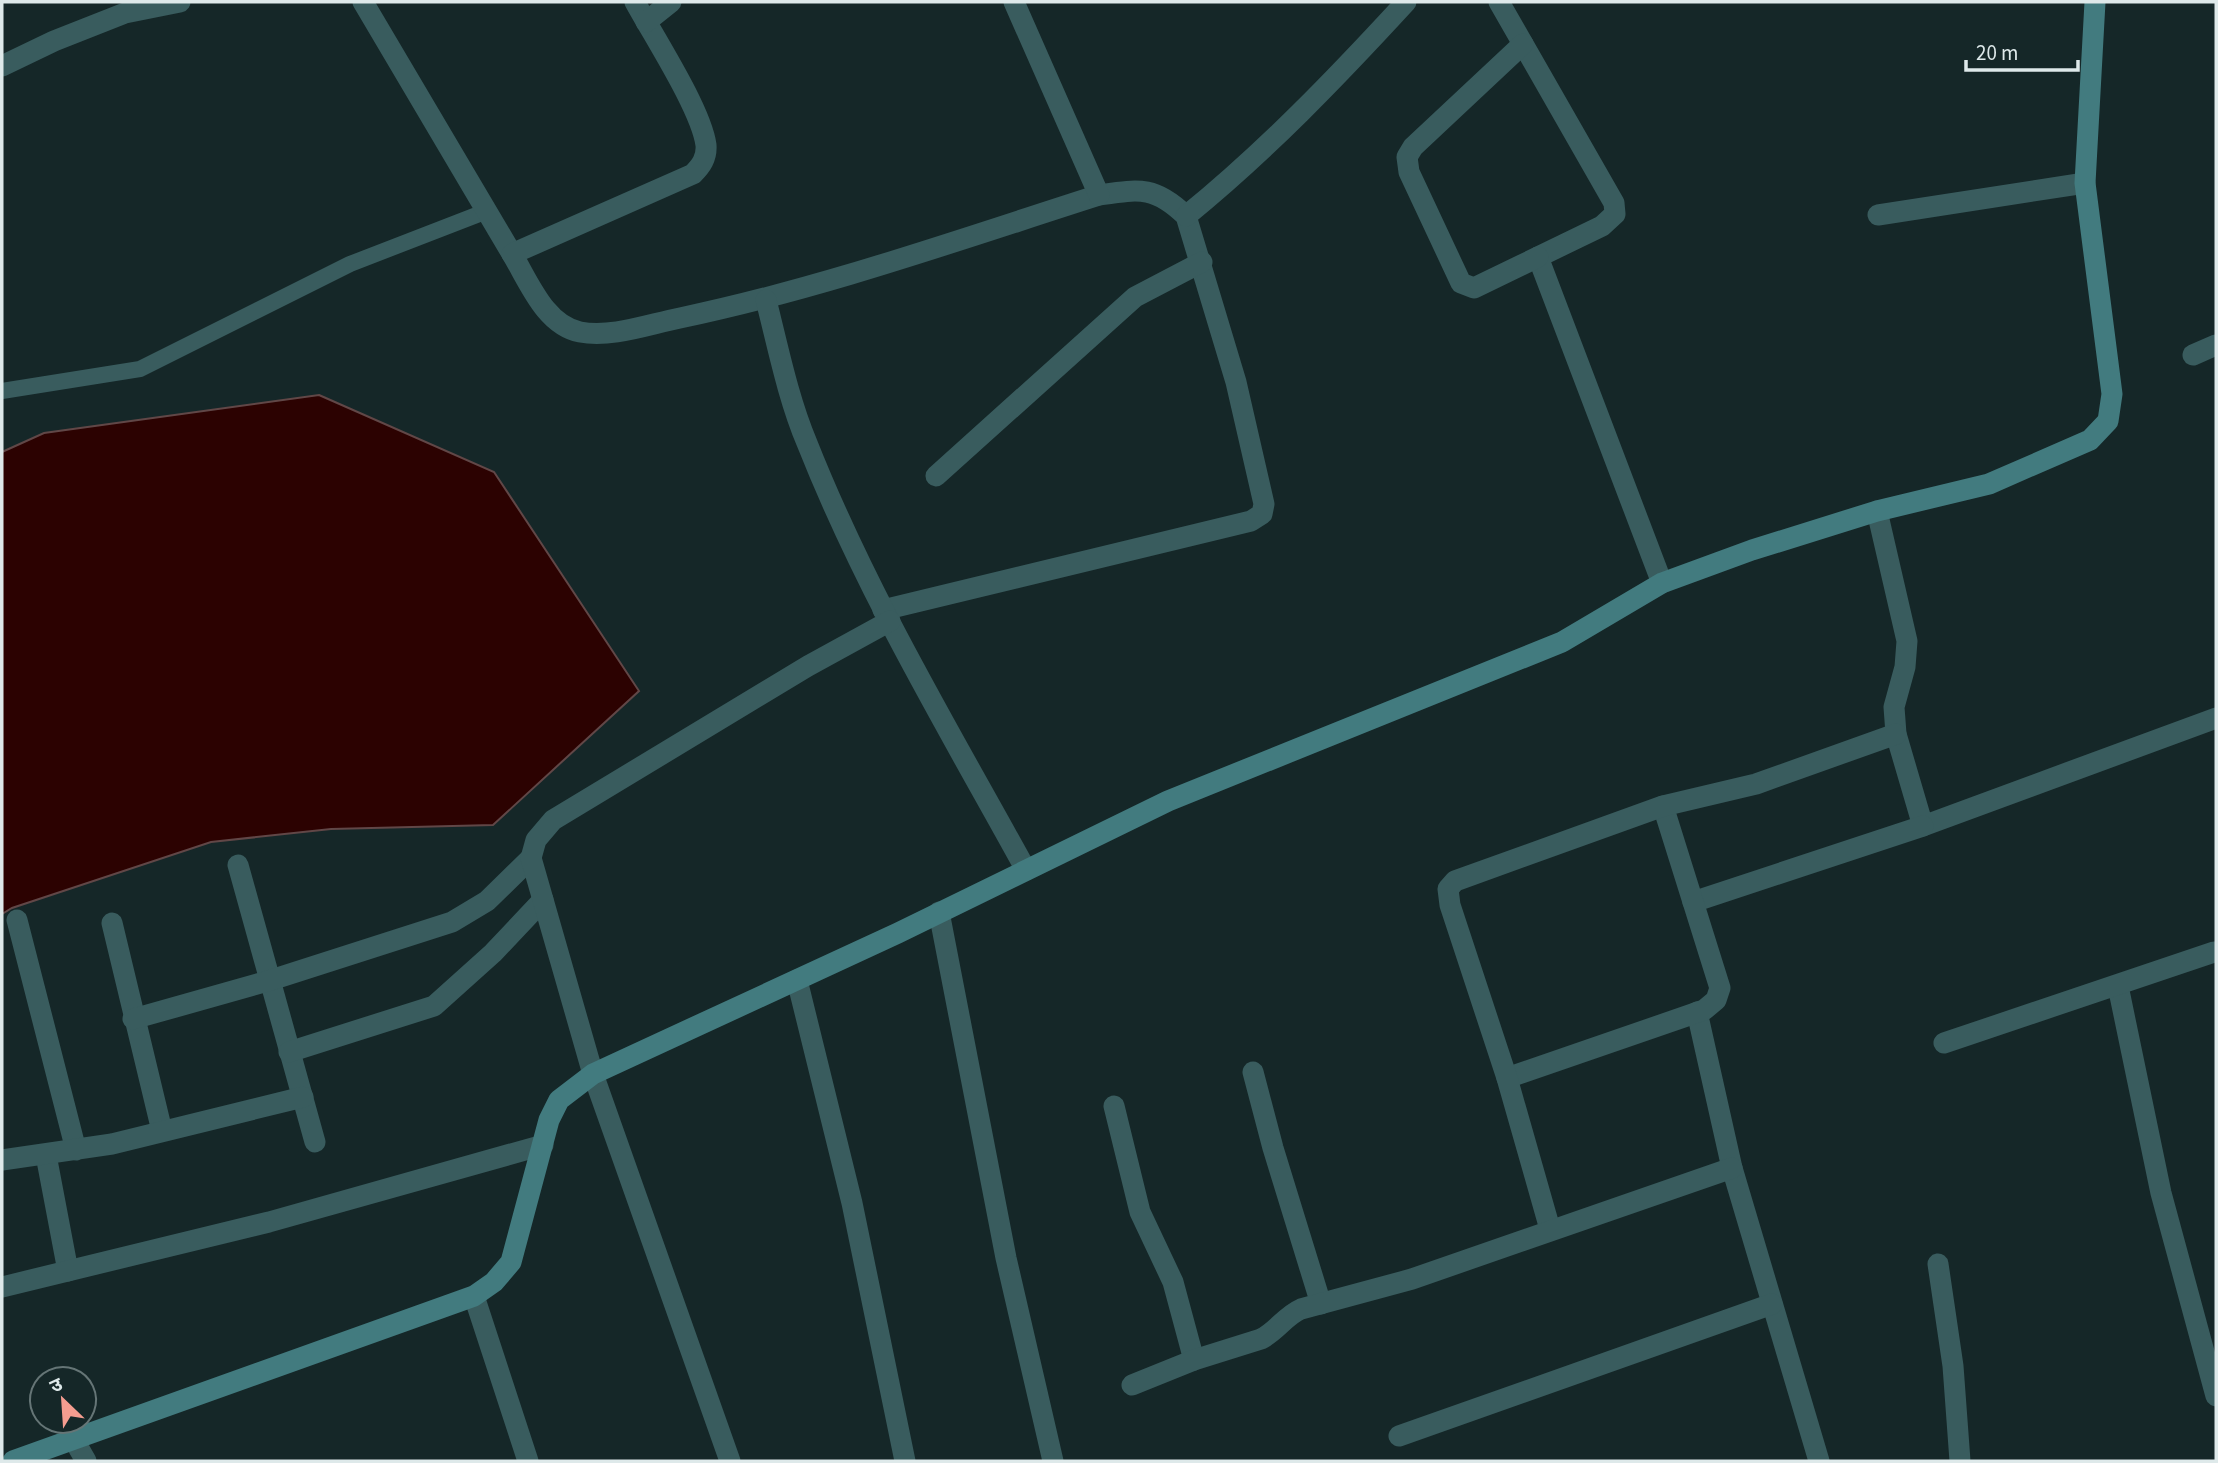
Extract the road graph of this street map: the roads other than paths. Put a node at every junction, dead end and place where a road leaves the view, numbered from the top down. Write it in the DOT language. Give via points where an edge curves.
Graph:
graph roads {
  1 [pos="180,2"];
  2 [pos="363,2"];
  3 [pos="635,2"];
  4 [pos="671,2"];
  5 [pos="1014,2"];
  6 [pos="1406,2"];
  7 [pos="1499,2"];
  8 [pos="2095,2"];
  9 [pos="646,22"];
  10 [pos="1523,44"];
  11 [pos="2,66"];
  12 [pos="2085,183"];
  13 [pos="1099,195"];
  14 [pos="487,211"];
  15 [pos="1878,215"];
  16 [pos="1186,216"];
  17 [pos="512,254"];
  18 [pos="1538,257"];
  19 [pos="1202,262"];
  20 [pos="766,300"];
  21 [pos="2216,345"];
  22 [pos="2193,355"];
  23 [pos="2,391"];
  24 [pos="936,476"];
  25 [pos="1877,512"];
  26 [pos="1662,583"];
  27 [pos="886,615"];
  28 [pos="2216,718"];
  29 [pos="1896,734"];
  30 [pos="1663,806"];
  31 [pos="1923,826"];
  32 [pos="531,858"];
  33 [pos="237,865"];
  34 [pos="1026,870"];
  35 [pos="543,901"];
  36 [pos="1693,902"];
  37 [pos="939,912"];
  38 [pos="17,920"];
  39 [pos="112,923"];
  40 [pos="2214,952"];
  41 [pos="797,980"];
  42 [pos="268,981"];
  43 [pos="2118,985"];
  44 [pos="1697,1012"];
  45 [pos="133,1019"];
  46 [pos="1944,1043"];
  47 [pos="289,1052"];
  48 [pos="1253,1072"];
  49 [pos="593,1074"];
  50 [pos="1507,1078"];
  51 [pos="303,1097"];
  52 [pos="1114,1106"];
  53 [pos="162,1131"];
  54 [pos="315,1142"];
  55 [pos="543,1146"];
  56 [pos="76,1150"];
  57 [pos="46,1155"];
  58 [pos="2,1160"];
  59 [pos="1732,1168"];
  60 [pos="1550,1229"];
  61 [pos="1938,1264"];
  62 [pos="68,1271"];
  63 [pos="2,1287"];
  64 [pos="474,1296"];
  65 [pos="1321,1304"];
  66 [pos="1772,1304"];
  67 [pos="1194,1360"];
  68 [pos="1132,1385"];
  69 [pos="2216,1396"];
  70 [pos="1399,1436"];
  71 [pos="74,1440"];
  72 [pos="13,1461"];
  73 [pos="86,1461"];
  74 [pos="528,1461"];
  75 [pos="730,1461"];
  76 [pos="905,1461"];
  77 [pos="1053,1461"];
  78 [pos="1819,1461"];
  79 [pos="1960,1461"];
  1 -- 11 [label="street" via="125,13"];
  2 -- 14 [label="street"];
  3 -- 9 [label="street"];
  4 -- 9 [label="street"];
  5 -- 13 [label="street"];
  6 -- 16 [label="street" via="1342,72 1227,183"];
  7 -- 10 [label="street"];
  8 -- 12 [label="street"];
  9 -- 17 [label="street" via="700,123 706,148 703,164 693,174"];
  10 -- 18 [label="street" via="1614,203 1615,214 1602,226"];
  10 -- 18 [label="street" via="1407,157 1409,172 1461,282 1474,288"];
  12 -- 15 [label="street"];
  12 -- 25 [label="street" via="2112,394 2108,421 2090,440 1989,484"];
  13 -- 16 [label="street" via="1148,190 1170,200"];
  13 -- 20 [label="street"];
  14 -- 17 [label="street"];
  14 -- 23 [label="lane" via="350,264 140,369"];
  16 -- 19 [label="street"];
  17 -- 20 [label="street" via="545,309 560,324 580,332 608,332"];
  18 -- 26 [label="street"];
  19 -- 24 [label="street" via="1135,297"];
  19 -- 27 [label="street" via="1236,382 1264,503 1262,514 1251,521"];
  20 -- 27 [label="street" via="806,441"];
  21 -- 22 [label="street"];
  25 -- 26 [label="street"];
  25 -- 29 [label="street" via="1907,641 1895,706"];
  26 -- 34 [label="street" via="1562,642 1168,801"];
  27 -- 32 [label="street" via="553,820 536,840"];
  27 -- 34 [label="street"];
  28 -- 31 [label="street"];
  29 -- 30 [label="street" via="1756,784"];
  29 -- 31 [label="street"];
  30 -- 36 [label="street"];
  30 -- 50 [label="street" via="1455,881 1448,889"];
  31 -- 36 [label="street"];
  32 -- 35 [label="street"];
  32 -- 42 [label="street" via="470,914"];
  33 -- 42 [label="street"];
  34 -- 37 [label="street"];
  35 -- 47 [label="street" via="434,1006"];
  35 -- 49 [label="street"];
  36 -- 44 [label="street" via="1720,988 1716,1000"];
  37 -- 41 [label="street"];
  37 -- 77 [label="street" via="1006,1258"];
  38 -- 56 [label="street"];
  39 -- 45 [label="street"];
  40 -- 43 [label="street"];
  41 -- 49 [label="street"];
  41 -- 76 [label="street" via="852,1203"];
  42 -- 45 [label="street"];
  42 -- 47 [label="street"];
  43 -- 46 [label="street"];
  43 -- 69 [label="street" via="2161,1193"];
  44 -- 50 [label="street"];
  44 -- 59 [label="street"];
  45 -- 53 [label="street"];
  47 -- 51 [label="street"];
  48 -- 65 [label="street"];
  49 -- 55 [label="street" via="559,1100"];
  49 -- 75 [label="street"];
  50 -- 60 [label="street"];
  51 -- 53 [label="street"];
  51 -- 54 [label="street"];
  52 -- 67 [label="street" via="1140,1212 1172,1282"];
  53 -- 56 [label="street"];
  55 -- 62 [label="street" via="269,1222"];
  55 -- 64 [label="street" via="510,1262 494,1282"];
  56 -- 57 [label="street"];
  57 -- 58 [label="street"];
  57 -- 62 [label="street"];
  59 -- 60 [label="street"];
  59 -- 66 [label="street"];
  60 -- 65 [label="street" via="1412,1279"];
  61 -- 79 [label="street" via="1953,1366"];
  62 -- 63 [label="street"];
  64 -- 71 [label="street"];
  64 -- 74 [label="street"];
  65 -- 67 [label="street" via="1290,1314 1261,1339"];
  66 -- 70 [label="street"];
  66 -- 78 [label="street"];
  67 -- 68 [label="street"];
  71 -- 72 [label="street"];
  71 -- 73 [label="street"];
}
